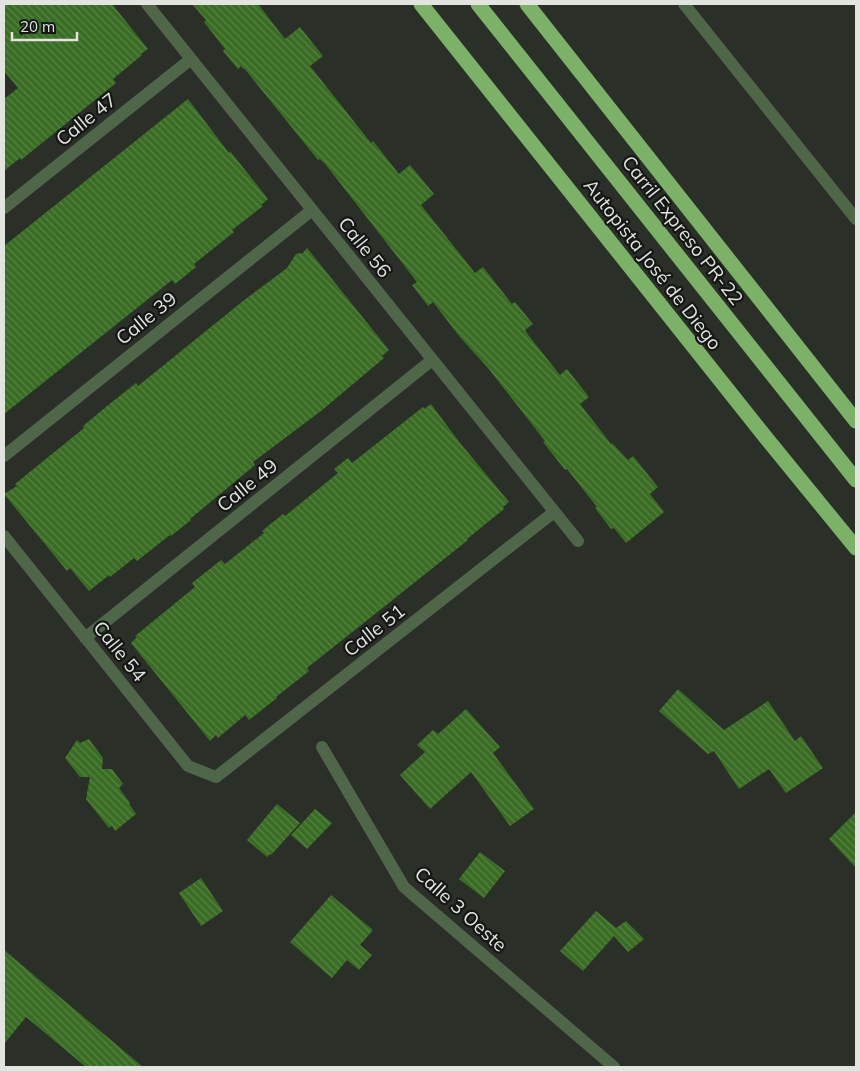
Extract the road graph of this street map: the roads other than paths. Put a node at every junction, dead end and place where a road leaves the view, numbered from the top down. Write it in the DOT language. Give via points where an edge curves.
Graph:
graph roads {
  1 [pos="147,4"];
  2 [pos="421,4"];
  3 [pos="478,4"];
  4 [pos="527,4"];
  5 [pos="684,4"];
  6 [pos="191,59"];
  7 [pos="4,208"];
  8 [pos="312,210"];
  9 [pos="856,219"];
  10 [pos="432,360"];
  11 [pos="856,421"];
  12 [pos="4,456"];
  13 [pos="856,480"];
  14 [pos="554,512"];
  15 [pos="4,536"];
  16 [pos="578,541"];
  17 [pos="856,548"];
  18 [pos="85,638"];
  19 [pos="322,747"];
  20 [pos="216,777"];
  21 [pos="614,1067"];
  1 -- 6 [label="street, Calle 56"];
  2 -- 17 [label="highway, Autopista José de Diego"];
  3 -- 13 [label="highway, Carril Expreso PR-22"];
  4 -- 11 [label="highway"];
  5 -- 9 [label="street"];
  6 -- 7 [label="street, Calle 47"];
  6 -- 8 [label="street, Calle 56"];
  8 -- 10 [label="street, Calle 56"];
  8 -- 12 [label="street, Calle 39"];
  10 -- 14 [label="street, Calle 56"];
  10 -- 18 [label="street, Calle 49"];
  14 -- 16 [label="street, Calle 56"];
  14 -- 20 [label="street, Calle 51"];
  15 -- 18 [label="street, Calle 54"];
  18 -- 20 [label="street, Calle 54" via="188,766"];
  19 -- 21 [label="street, Calle 3 Oeste" via="404,888"];
}
